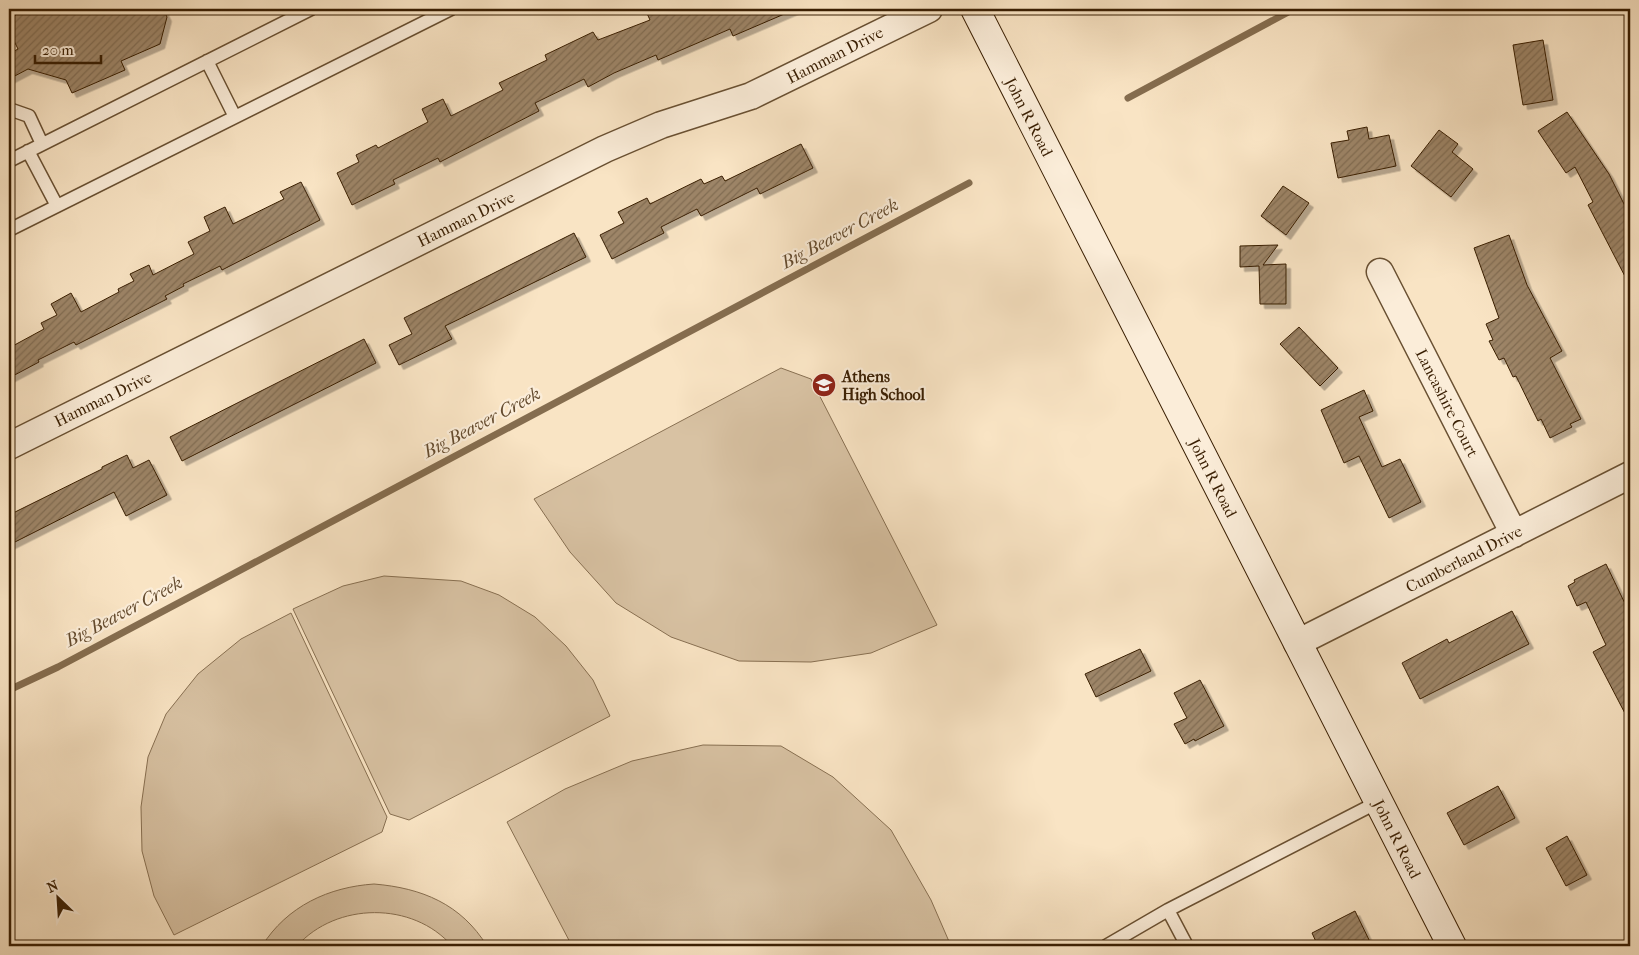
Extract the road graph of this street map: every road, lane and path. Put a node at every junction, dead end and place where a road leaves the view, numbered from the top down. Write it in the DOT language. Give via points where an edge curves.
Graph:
graph roads {
  1 [pos="311,9"];
  2 [pos="451,9"];
  3 [pos="929,9"];
  4 [pos="975,9"];
  5 [pos="207,61"];
  6 [pos="9,109"];
  7 [pos="235,117"];
  8 [pos="42,144"];
  9 [pos="28,151"];
  10 [pos="9,161"];
  11 [pos="57,206"];
  12 [pos="9,230"];
  13 [pos="1380,272"];
  14 [pos="9,446"];
  15 [pos="1630,475"];
  16 [pos="1514,534"];
  17 [pos="1297,643"];
  18 [pos="1378,802"];
  19 [pos="1168,910"];
  20 [pos="1106,946"];
  21 [pos="1187,946"];
  22 [pos="1452,946"];
  1 -- 5 [label="lane"];
  2 -- 7 [label="lane"];
  3 -- 14 [label="street, Hamman Drive" via="751,96 661,125 605,149"];
  4 -- 17 [label="main road, John R Road"];
  5 -- 7 [label="lane"];
  5 -- 8 [label="lane"];
  6 -- 8 [label="lane" via="29,116"];
  7 -- 11 [label="lane"];
  8 -- 9 [label="lane"];
  9 -- 10 [label="lane"];
  9 -- 11 [label="lane"];
  11 -- 12 [label="lane"];
  13 -- 16 [label="street, Lancashire Court"];
  15 -- 16 [label="street, Cumberland Drive"];
  16 -- 17 [label="street, Cumberland Drive"];
  17 -- 18 [label="main road, John R Road"];
  18 -- 19 [label="lane"];
  18 -- 22 [label="main road, John R Road"];
  19 -- 20 [label="lane"];
  19 -- 21 [label="lane"];
}
